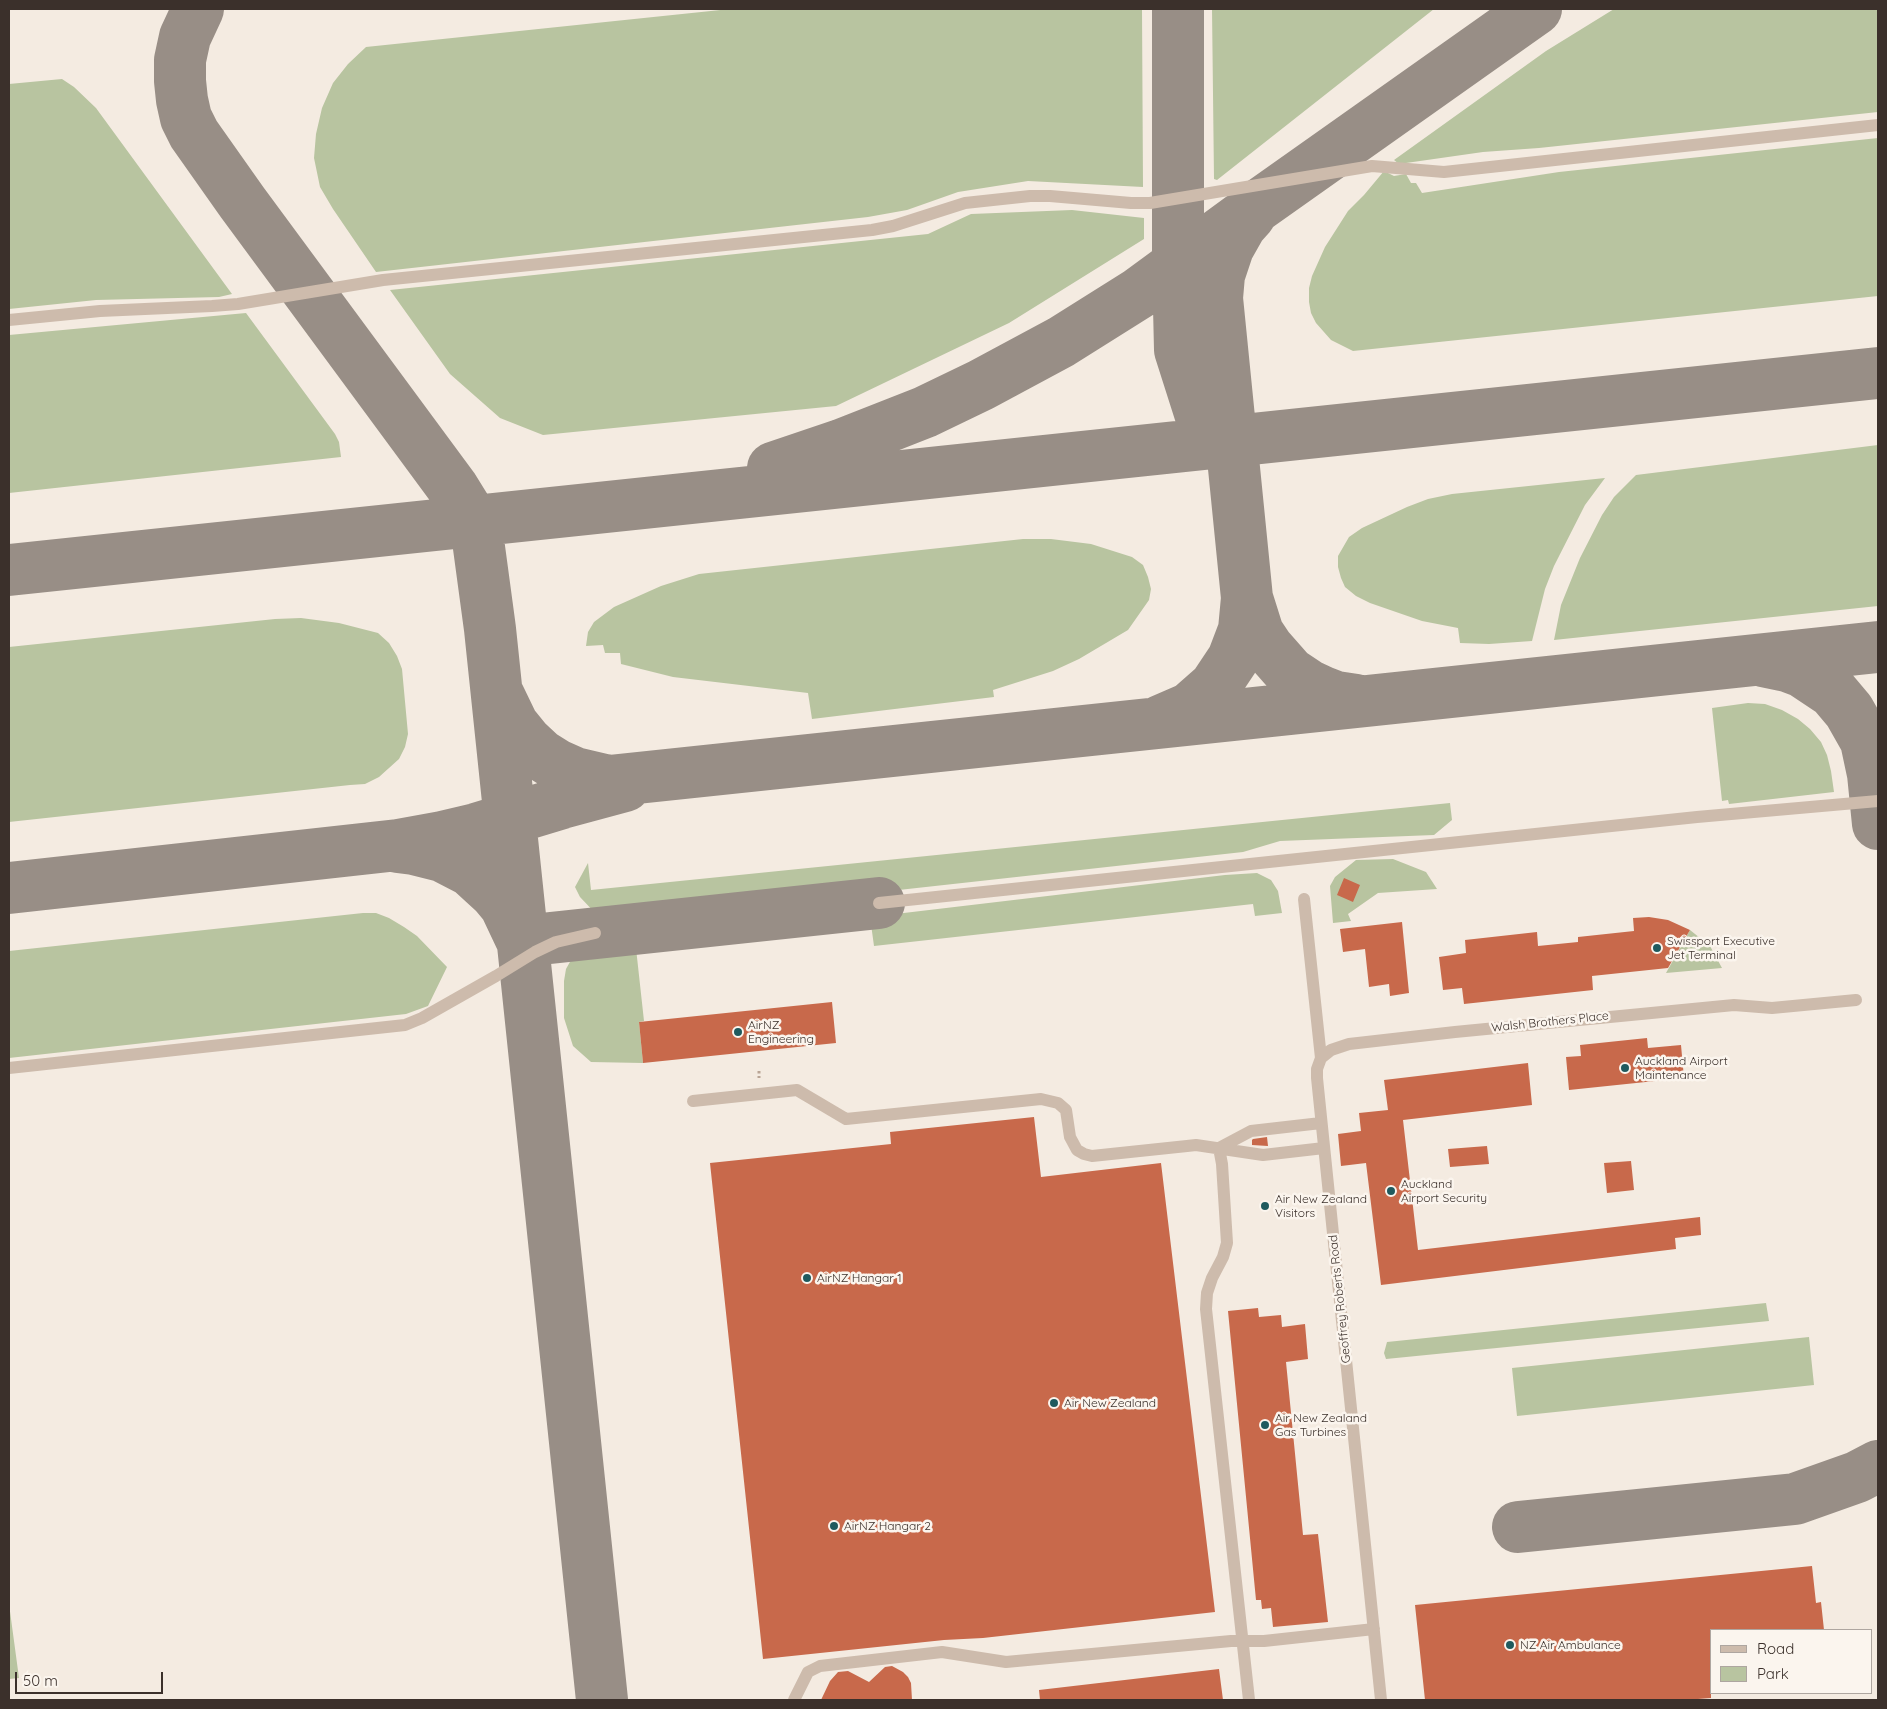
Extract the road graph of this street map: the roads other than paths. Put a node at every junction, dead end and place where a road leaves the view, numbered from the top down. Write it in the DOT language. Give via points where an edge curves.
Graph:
graph roads {
  1 [pos="1878,125"];
  2 [pos="9,320"];
  3 [pos="1878,801"];
  4 [pos="1304,898"];
  5 [pos="879,903"];
  6 [pos="595,933"];
  7 [pos="1856,1000"];
  8 [pos="1321,1058"];
  9 [pos="9,1068"];
  10 [pos="693,1101"];
  11 [pos="1321,1123"];
  12 [pos="1219,1148"];
  13 [pos="1324,1148"];
  14 [pos="1374,1629"];
  15 [pos="1243,1641"];
  16 [pos="794,1700"];
  17 [pos="1249,1700"];
  18 [pos="1381,1700"];
  1 -- 2 [label="street" via="1444,172 1372,166 1150,203 1040,195 965,203 872,230 383,280 220,306 100,311"];
  3 -- 5 [label="street"];
  4 -- 8 [label="street, Geoffrey Roberts Road"];
  6 -- 9 [label="street" via="564,940 535,952 405,1025"];
  7 -- 8 [label="street, Walsh Brothers Place" via="1772,1008 1734,1005 1616,1015 1362,1042 1331,1050"];
  8 -- 11 [label="street, Geoffrey Roberts Road" via="1316,1078"];
  10 -- 12 [label="street" via="797,1090 846,1119 1042,1099 1058,1103 1066,1110 1070,1137 1077,1150 1084,1154 1092,1156 1187,1146"];
  11 -- 12 [label="street" via="1251,1131"];
  11 -- 13 [label="street, Geoffrey Roberts Road"];
  12 -- 13 [label="street" via="1264,1155"];
  12 -- 15 [label="street" via="1227,1243 1207,1293 1206,1309"];
  13 -- 14 [label="street, Geoffrey Roberts Road"];
  14 -- 15 [label="street"];
  14 -- 18 [label="street, Geoffrey Roberts Road"];
  15 -- 16 [label="street" via="1006,1662 942,1652 820,1666 808,1672"];
  15 -- 17 [label="street"];
}
